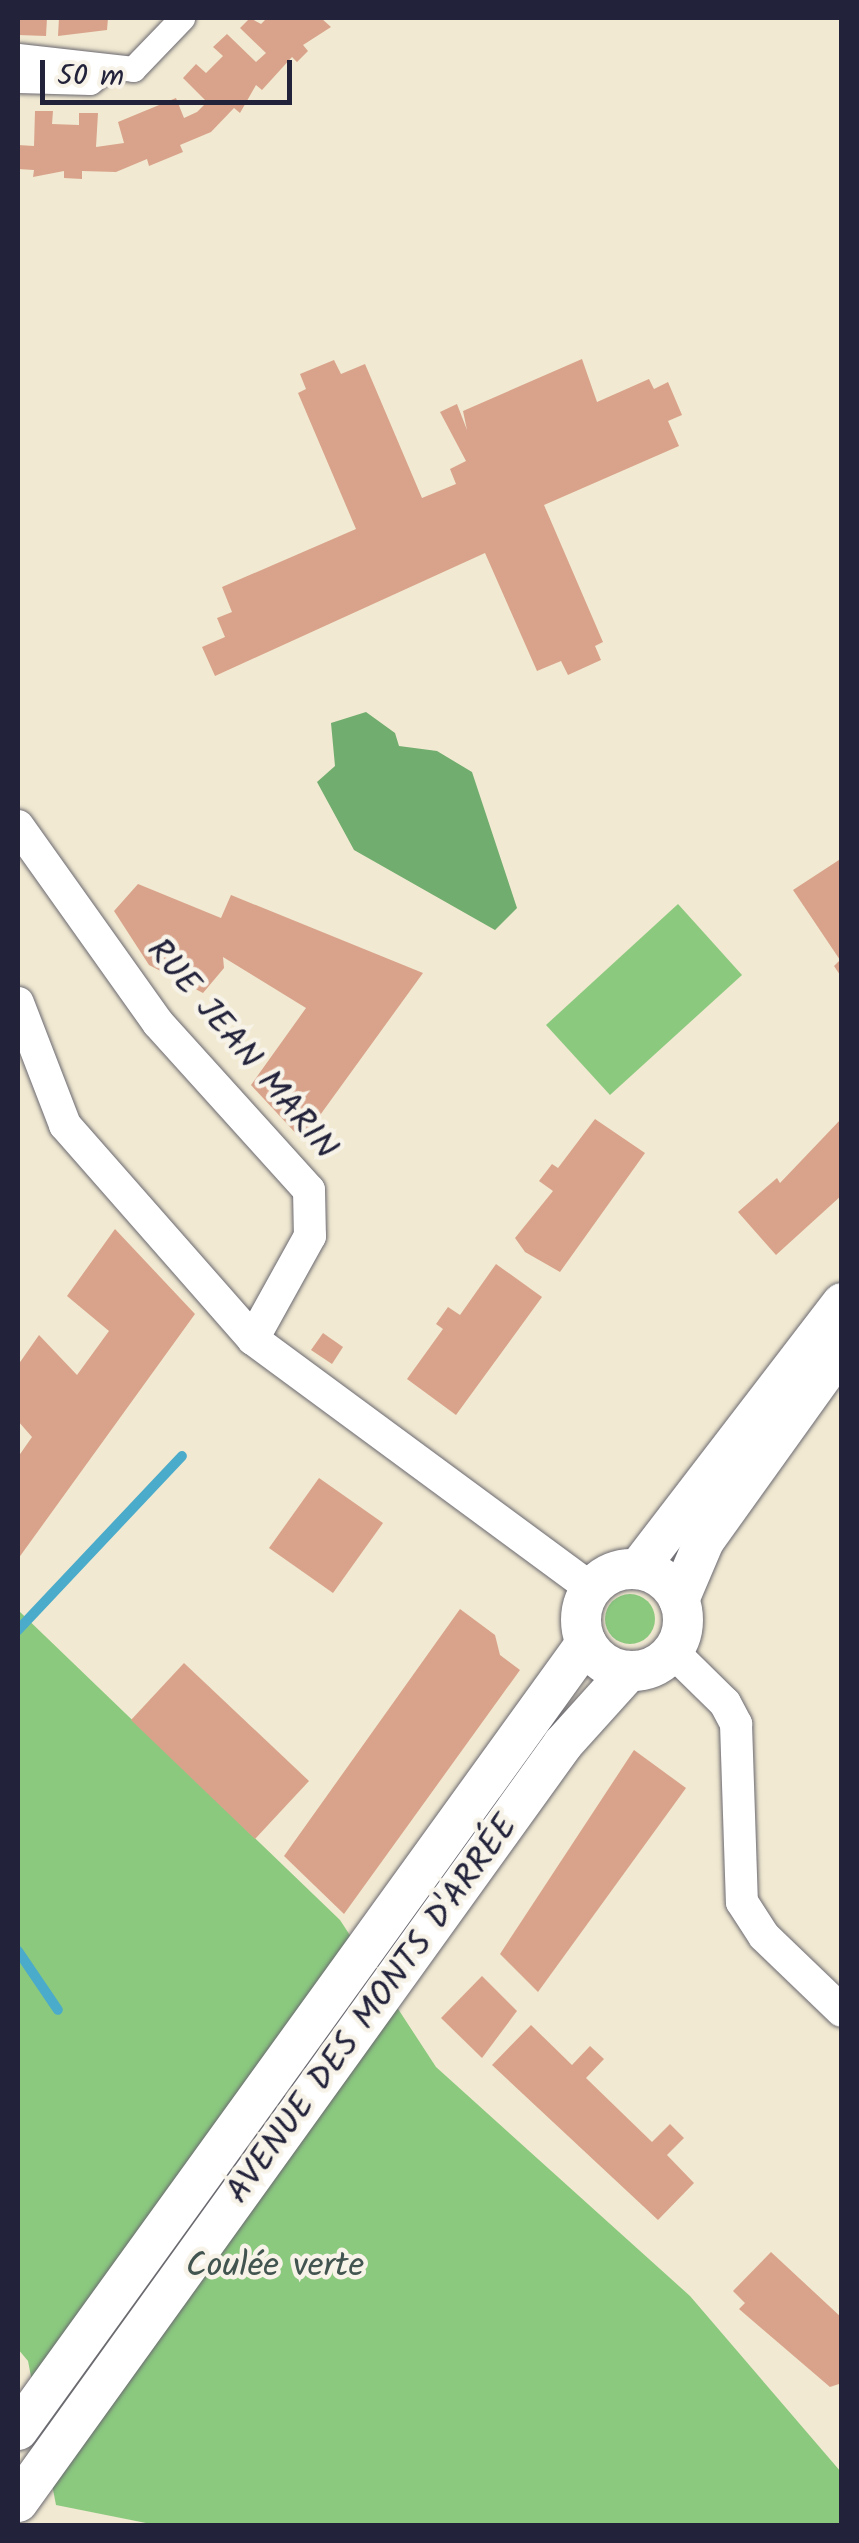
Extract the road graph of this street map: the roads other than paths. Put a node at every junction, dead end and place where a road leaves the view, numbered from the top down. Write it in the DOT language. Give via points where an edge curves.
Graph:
graph roads {
  1 [pos="182,18"];
  2 [pos="18,56"];
  3 [pos="105,70"];
  4 [pos="18,80"];
  5 [pos="18,826"];
  6 [pos="18,1004"];
  7 [pos="842,1304"];
  8 [pos="253,1339"];
  9 [pos="842,1348"];
  10 [pos="638,1569"];
  11 [pos="592,1589"];
  12 [pos="679,1600"];
  13 [pos="586,1643"];
  14 [pos="672,1651"];
  15 [pos="630,1671"];
  16 [pos="842,2011"];
  17 [pos="18,2430"];
  18 [pos="18,2502"];
  1 -- 3 [label="street" via="133,69"];
  2 -- 3 [label="street" via="88,60"];
  3 -- 4 [label="street" via="90,82"];
  5 -- 8 [label="street, RUE JEAN MARIN" via="158,1023 308,1190 310,1236"];
  6 -- 8 [label="street" via="55,1107"];
  7 -- 10 [label="street"];
  8 -- 11 [label="street"];
  9 -- 12 [label="street" via="704,1541"];
  10 -- 11 [label="street" via="612,1573"];
  10 -- 12 [label="street" via="663,1579"];
  11 -- 13 [label="street" via="582,1616"];
  12 -- 14 [label="street" via="682,1626"];
  13 -- 15 [label="street" via="604,1663"];
  13 -- 17 [label="street, AVENUE DES MONTS D'ARRÉE"];
  14 -- 15 [label="street" via="653,1666"];
  14 -- 16 [label="street" via="725,1703 736,1724 742,1902 764,1936"];
  15 -- 18 [label="street, AVENUE DES MONTS D'ARRÉE" via="563,1744"];
}
